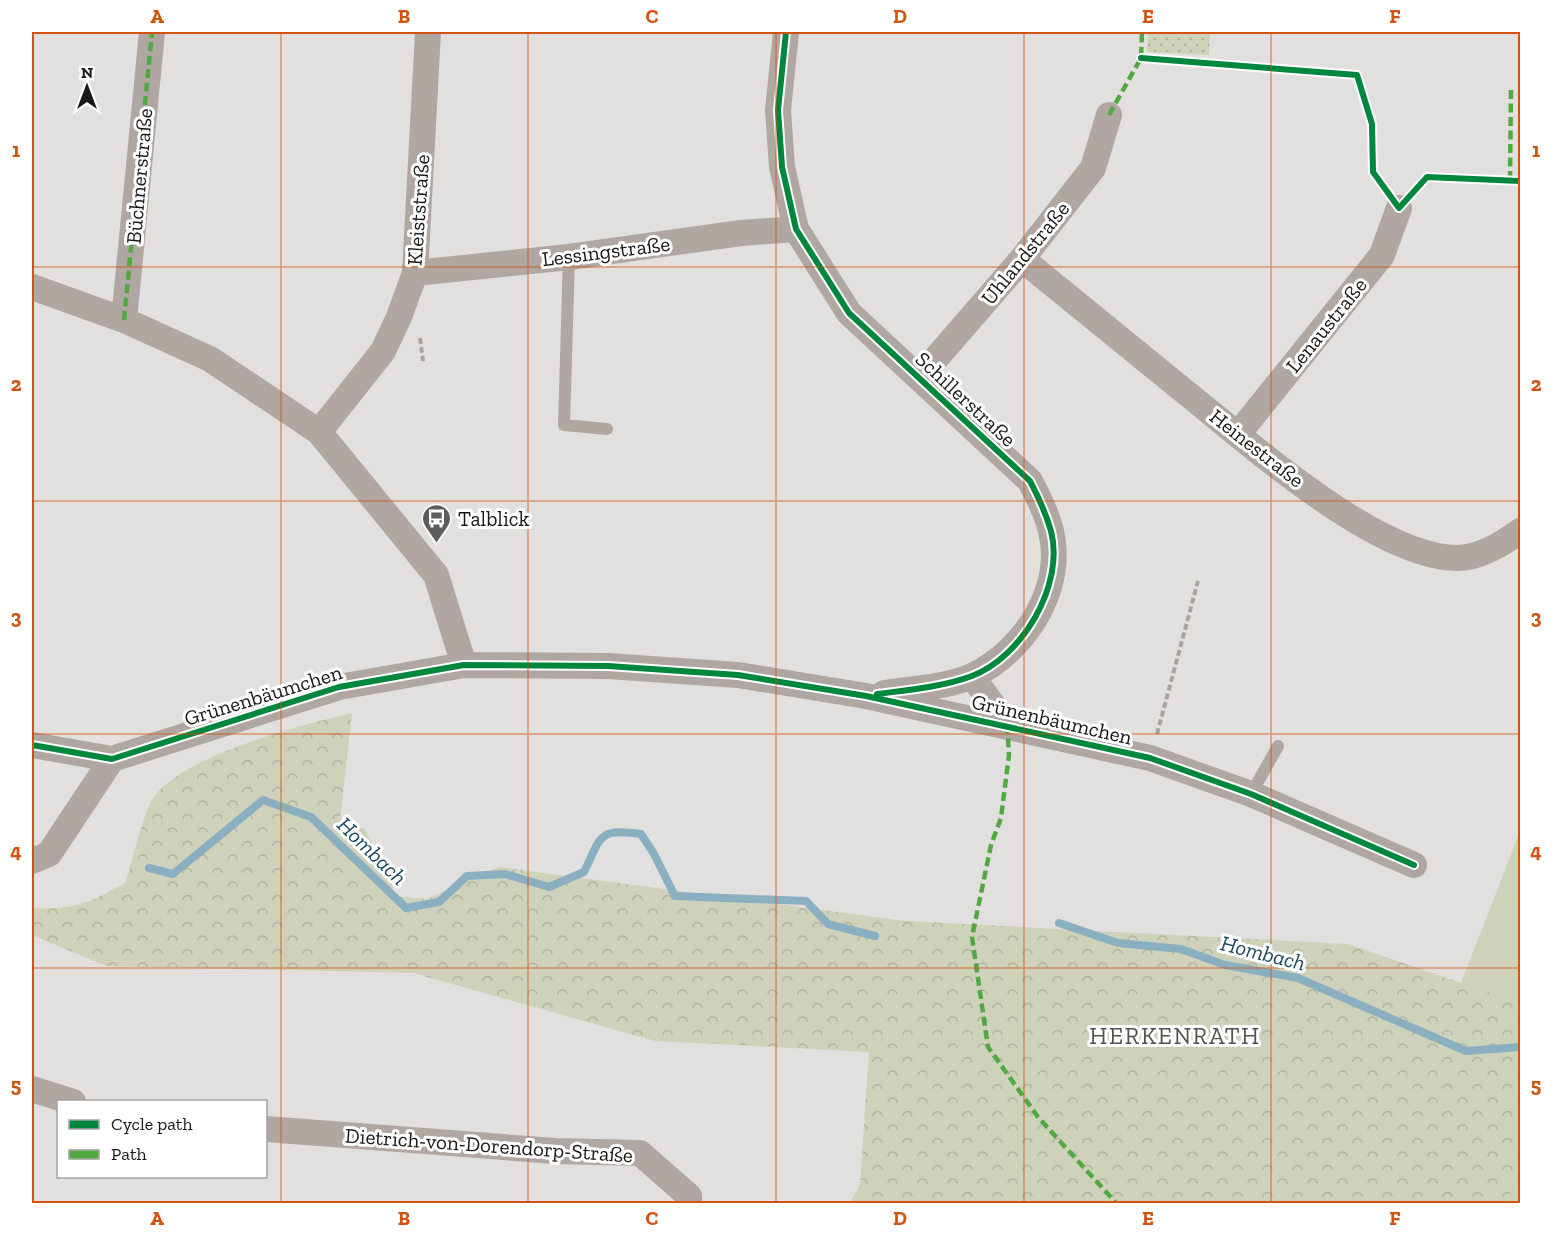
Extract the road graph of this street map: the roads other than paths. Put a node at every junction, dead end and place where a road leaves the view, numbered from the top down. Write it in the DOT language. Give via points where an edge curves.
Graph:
graph roads {
  1 [pos="152,32"];
  2 [pos="428,32"];
  3 [pos="786,32"];
  4 [pos="1109,116"];
  5 [pos="1400,208"];
  6 [pos="796,229"];
  7 [pos="569,257"];
  8 [pos="1022,259"];
  9 [pos="415,273"];
  10 [pos="32,287"];
  11 [pos="124,320"];
  12 [pos="919,378"];
  13 [pos="607,429"];
  14 [pos="319,432"];
  15 [pos="1238,434"];
  16 [pos="1521,531"];
  17 [pos="464,665"];
  18 [pos="972,676"];
  19 [pos="866,696"];
  20 [pos="1007,725"];
  21 [pos="32,746"];
  22 [pos="1278,746"];
  23 [pos="112,759"];
  24 [pos="1251,794"];
  25 [pos="32,861"];
  26 [pos="1414,865"];
  27 [pos="32,1089"];
  28 [pos="70,1100"];
  29 [pos="267,1129"];
  30 [pos="689,1203"];
  1 -- 11 [label="street, Büchnerstraße"];
  2 -- 9 [label="street, Kleiststraße"];
  3 -- 6 [label="street, Schillerstraße" via="778,110 782,167"];
  4 -- 8 [label="street, Uhlandstraße" via="1093,168"];
  5 -- 15 [label="street, Lenaustraße" via="1382,255"];
  6 -- 7 [label="street, Lessingstraße"];
  6 -- 12 [label="street, Schillerstraße" via="849,313"];
  7 -- 9 [label="street, Lessingstraße"];
  7 -- 13 [label="lane" via="564,425"];
  8 -- 12 [label="street, Uhlandstraße"];
  8 -- 15 [label="street, Heinestraße"];
  9 -- 14 [label="street, Kleiststraße" via="383,351"];
  10 -- 11 [label="street"];
  11 -- 14 [label="street" via="210,358"];
  12 -- 18 [label="street, Schillerstraße" via="1029,481 1040,498 1052,532 1050,578 1033,624 1005,656"];
  14 -- 17 [label="street" via="436,575"];
  15 -- 16 [label="street, Heinestraße" via="1292,479 1406,546 1461,558 1498,547"];
  17 -- 19 [label="street, Grünenbäumchen" via="608,666 726,674"];
  17 -- 23 [label="street, Grünenbäumchen" via="339,687"];
  18 -- 19 [label="street, Schillerstraße"];
  18 -- 20 [label="street"];
  19 -- 20 [label="street, Grünenbäumchen"];
  20 -- 24 [label="street, Grünenbäumchen" via="1150,758"];
  21 -- 23 [label="street, Grünenbäumchen"];
  22 -- 24 [label="lane"];
  23 -- 25 [label="street" via="49,854"];
  24 -- 26 [label="street, Grünenbäumchen"];
  27 -- 28 [label="street"];
  29 -- 30 [label="street, Dietrich-von-Dorendorp-Straße" via="543,1150 640,1153 689,1196"];
}
